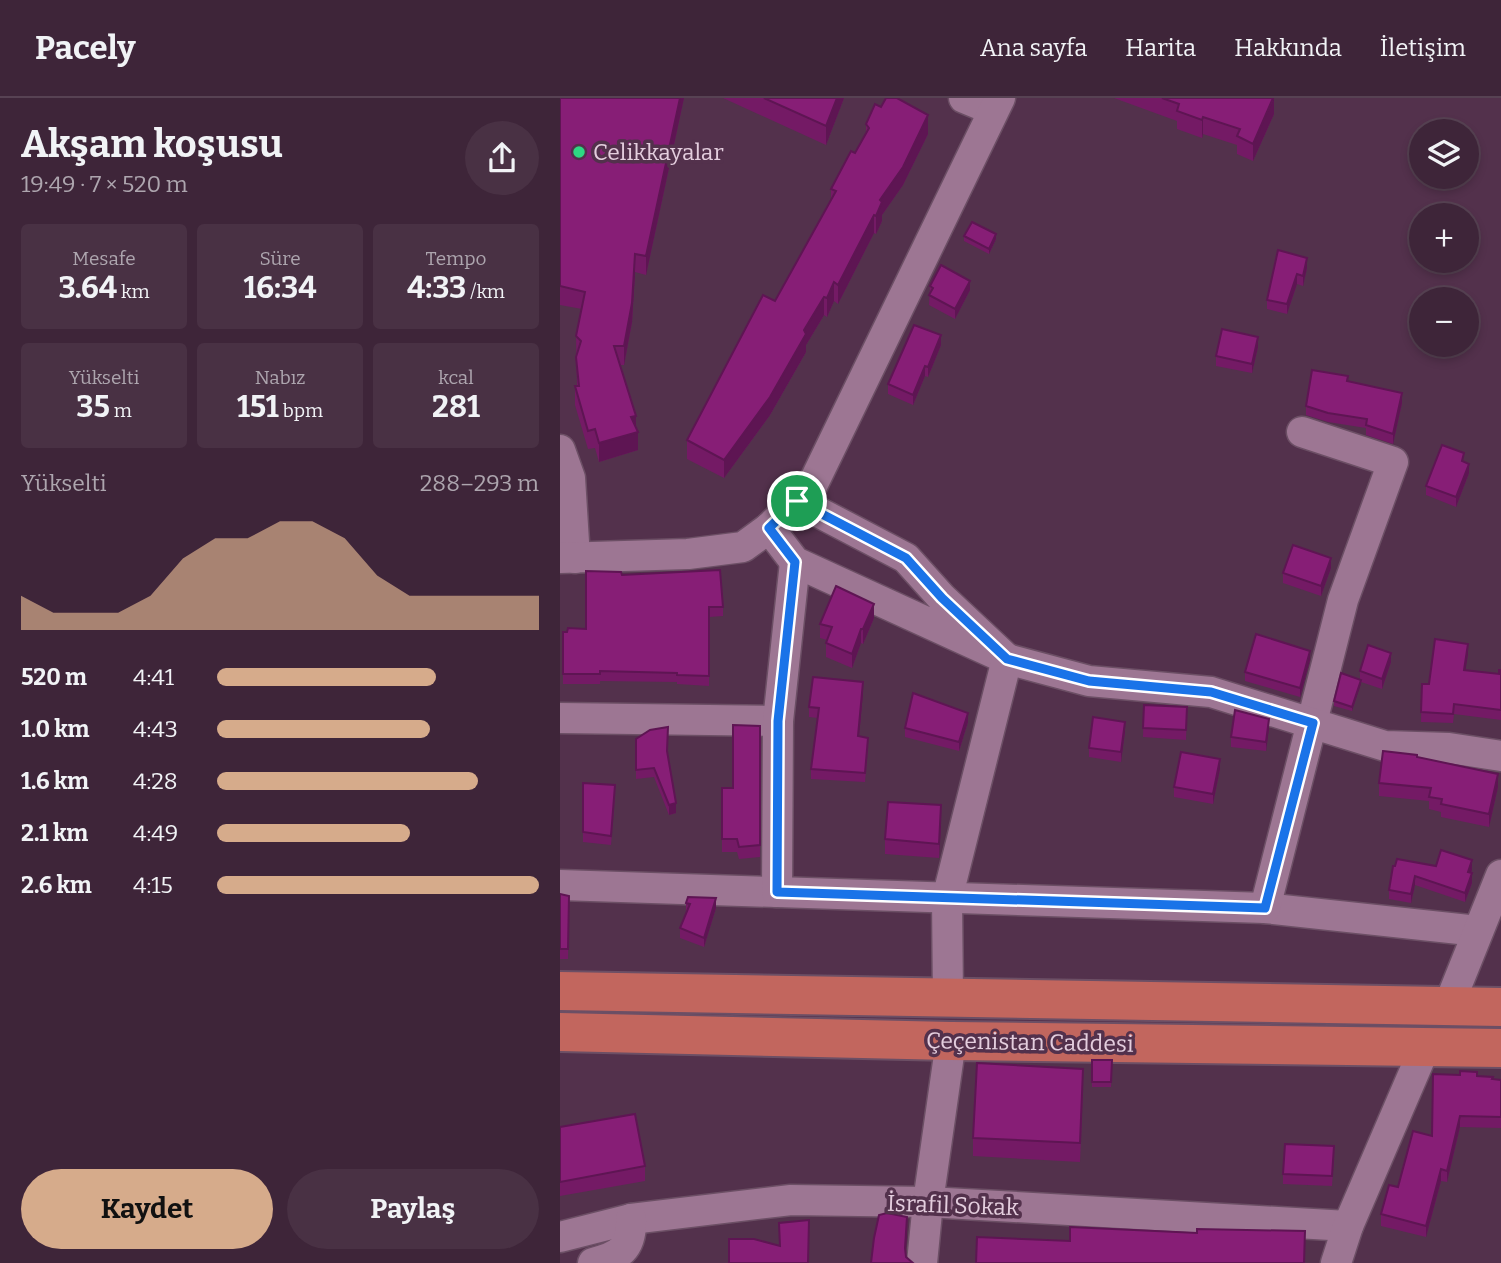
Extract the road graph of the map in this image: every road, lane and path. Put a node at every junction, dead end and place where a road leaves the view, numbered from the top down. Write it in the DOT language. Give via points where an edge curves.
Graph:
graph roads {
  1 [pos="964,98"];
  2 [pos="996,104"];
  3 [pos="1302,432"];
  4 [pos="560,450"];
  5 [pos="797,501"];
  6 [pos="769,528"];
  7 [pos="567,558"];
  8 [pos="795,562"];
  9 [pos="1007,659"];
  10 [pos="560,718"];
  11 [pos="778,721"];
  12 [pos="1313,723"];
  13 [pos="1501,756"];
  14 [pos="1501,875"];
  15 [pos="560,885"];
  16 [pos="777,892"];
  17 [pos="947,899"];
  18 [pos="1265,908"];
  19 [pos="1478,931"];
  20 [pos="560,991"];
  21 [pos="948,999"];
  22 [pos="1448,1007"];
  23 [pos="1501,1007"];
  24 [pos="560,1032"];
  25 [pos="951,1041"];
  26 [pos="1425,1047"];
  27 [pos="1501,1048"];
  28 [pos="928,1202"];
  29 [pos="631,1219"];
  30 [pos="1348,1226"];
  31 [pos="560,1237"];
  32 [pos="593,1263"];
  33 [pos="922,1263"];
  34 [pos="1336,1263"];
  1 -- 2 [label="street"];
  2 -- 5 [label="street" via="812,486"];
  3 -- 12 [label="street" via="1393,462 1343,600"];
  4 -- 7 [label="street" via="570,478"];
  5 -- 6 [label="street"];
  5 -- 9 [label="street" via="906,558"];
  6 -- 7 [label="street" via="743,547 688,554"];
  6 -- 8 [label="street"];
  8 -- 9 [label="street"];
  8 -- 11 [label="street"];
  9 -- 12 [label="street" via="1089,681 1211,692"];
  9 -- 17 [label="street"];
  10 -- 11 [label="street"];
  11 -- 16 [label="street"];
  12 -- 13 [label="street" via="1385,746 1449,748"];
  12 -- 18 [label="street"];
  14 -- 19 [label="street"];
  15 -- 16 [label="street"];
  16 -- 17 [label="street"];
  17 -- 18 [label="street"];
  17 -- 21 [label="street"];
  18 -- 19 [label="street"];
  19 -- 22 [label="street"];
  20 -- 21 [label="main road, Çeçenistan Caddesi"];
  21 -- 22 [label="main road, Çeçenistan Caddesi"];
  22 -- 23 [label="main road, Çeçenistan Caddesi"];
  24 -- 25 [label="main road, Çeçenistan Caddesi"];
  25 -- 26 [label="main road, Çeçenistan Caddesi"];
  25 -- 28 [label="street"];
  26 -- 27 [label="main road, Çeçenistan Caddesi"];
  26 -- 30 [label="street"];
  28 -- 29 [label="street, İsrafil Sokak" via="791,1200"];
  28 -- 30 [label="street, İsrafil Sokak"];
  28 -- 33 [label="street"];
  29 -- 31 [label="street, İsrafil Sokak"];
  29 -- 32 [label="street" via="632,1234 625,1248 613,1258"];
  30 -- 34 [label="street"];
}
